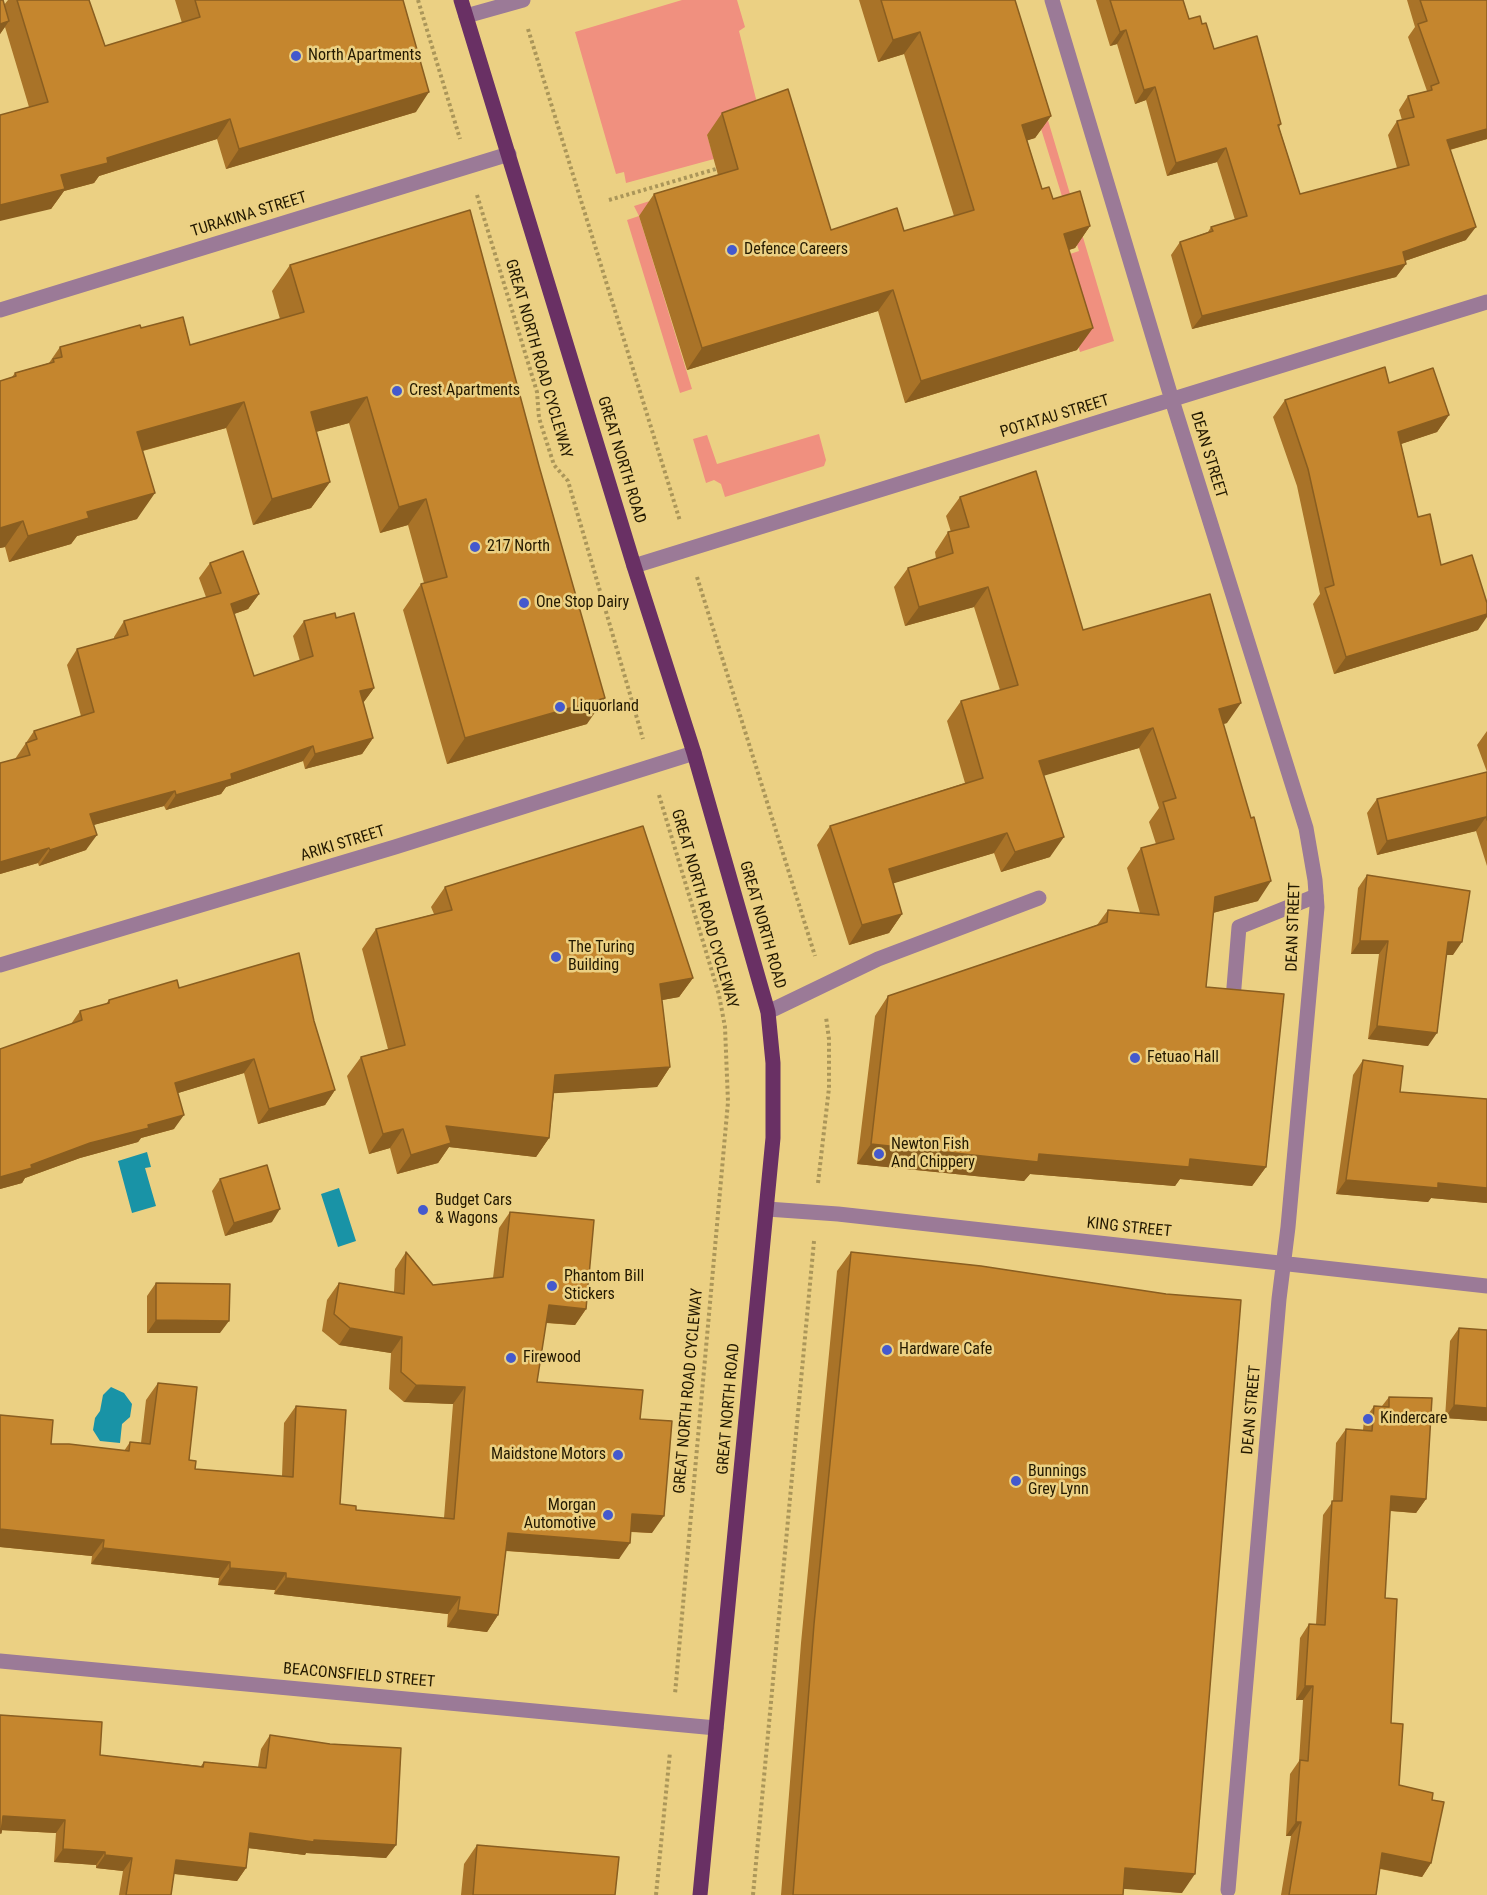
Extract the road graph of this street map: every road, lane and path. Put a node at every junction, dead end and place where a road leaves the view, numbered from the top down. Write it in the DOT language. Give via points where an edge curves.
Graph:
graph roads {
  1 [pos="418,0"];
  2 [pos="461,0"];
  3 [pos="523,0"];
  4 [pos="1052,0"];
  5 [pos="466,16"];
  6 [pos="509,154"];
  7 [pos="468,166"];
  8 [pos="717,169"];
  9 [pos="609,200"];
  10 [pos="1487,302"];
  11 [pos="0,310"];
  12 [pos="1172,400"];
  13 [pos="634,566"];
  14 [pos="694,753"];
  15 [pos="651,767"];
  16 [pos="1316,896"];
  17 [pos="1039,898"];
  18 [pos="0,965"];
  19 [pos="1233,999"];
  20 [pos="768,1012"];
  21 [pos="766,1209"];
  22 [pos="1284,1264"];
  23 [pos="1487,1286"];
  24 [pos="0,1661"];
  25 [pos="673,1724"];
  26 [pos="716,1728"];
  27 [pos="1228,1890"];
  28 [pos="656,1895"];
  29 [pos="700,1895"];
  1 -- 7 [label="path, GREAT NORTH ROAD CYCLEWAY"];
  2 -- 5 [label="main road, GREAT NORTH ROAD"];
  3 -- 5 [label="street"];
  4 -- 12 [label="street, DEAN STREET"];
  5 -- 6 [label="main road, GREAT NORTH ROAD"];
  6 -- 7 [label="street, TURAKINA STREET"];
  6 -- 13 [label="main road, GREAT NORTH ROAD"];
  7 -- 11 [label="street, TURAKINA STREET"];
  7 -- 15 [label="path, GREAT NORTH ROAD CYCLEWAY" via="537,392 539,418 554,465 568,481"];
  8 -- 9 [label="path"];
  10 -- 12 [label="street, POTATAU STREET"];
  12 -- 13 [label="street, POTATAU STREET"];
  12 -- 16 [label="street, DEAN STREET" via="1306,828"];
  13 -- 14 [label="main road, GREAT NORTH ROAD"];
  14 -- 15 [label="street, ARIKI STREET"];
  14 -- 20 [label="main road, GREAT NORTH ROAD"];
  15 -- 18 [label="street, ARIKI STREET"];
  15 -- 25 [label="path, GREAT NORTH ROAD CYCLEWAY" via="719,995 727,1055 728,1102"];
  16 -- 19 [label="street" via="1239,927"];
  16 -- 22 [label="street, DEAN STREET"];
  17 -- 20 [label="street" via="878,959"];
  20 -- 21 [label="main road, GREAT NORTH ROAD" via="773,1137"];
  21 -- 22 [label="street, KING STREET"];
  21 -- 26 [label="main road, GREAT NORTH ROAD"];
  22 -- 23 [label="street, KING STREET"];
  22 -- 27 [label="street, DEAN STREET"];
  24 -- 25 [label="street, BEACONSFIELD STREET"];
  25 -- 26 [label="street, BEACONSFIELD STREET"];
  25 -- 28 [label="path, GREAT NORTH ROAD CYCLEWAY"];
  26 -- 29 [label="main road, GREAT NORTH ROAD"];
}
